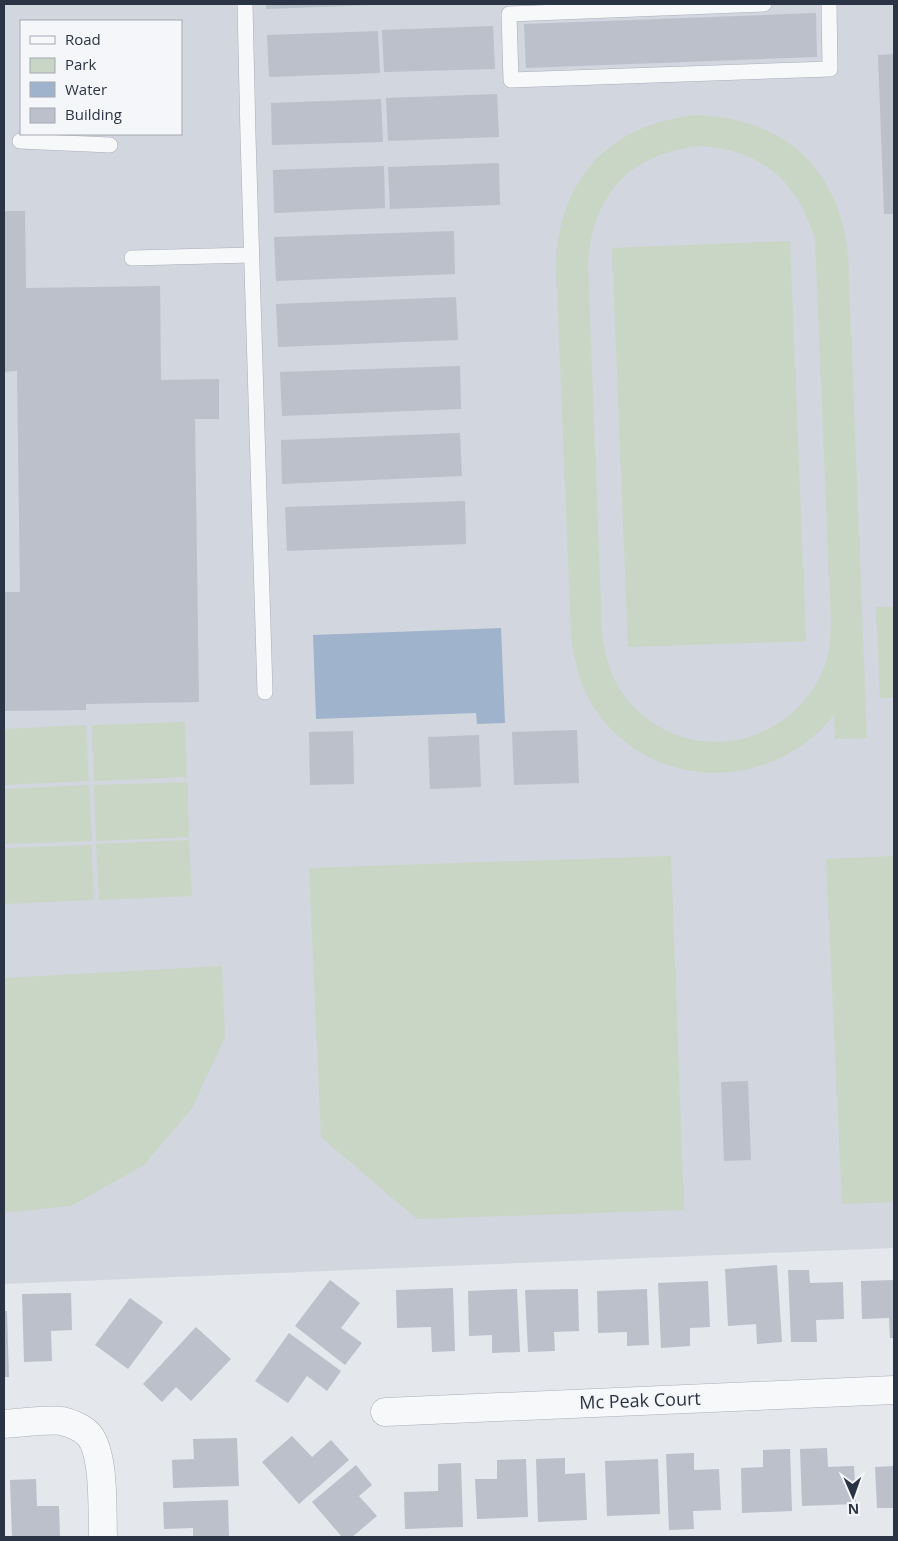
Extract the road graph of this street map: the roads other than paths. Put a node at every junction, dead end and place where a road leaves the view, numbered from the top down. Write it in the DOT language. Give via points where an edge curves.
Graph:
graph roads {
  1 [pos="245,4"];
  2 [pos="764,4"];
  3 [pos="829,4"];
  4 [pos="20,141"];
  5 [pos="110,145"];
  6 [pos="252,255"];
  7 [pos="132,258"];
  8 [pos="265,692"];
  9 [pos="894,1390"];
  10 [pos="385,1412"];
  11 [pos="4,1424"];
  12 [pos="103,1537"];
  1 -- 6 [label="lane"];
  2 -- 3 [label="lane" via="508,14 511,80 830,69"];
  4 -- 5 [label="lane"];
  6 -- 7 [label="lane"];
  6 -- 8 [label="lane"];
  9 -- 10 [label="street, Mc Peak Court"];
  11 -- 12 [label="street" via="60,1421 88,1433 95,1443 100,1464"];
}
